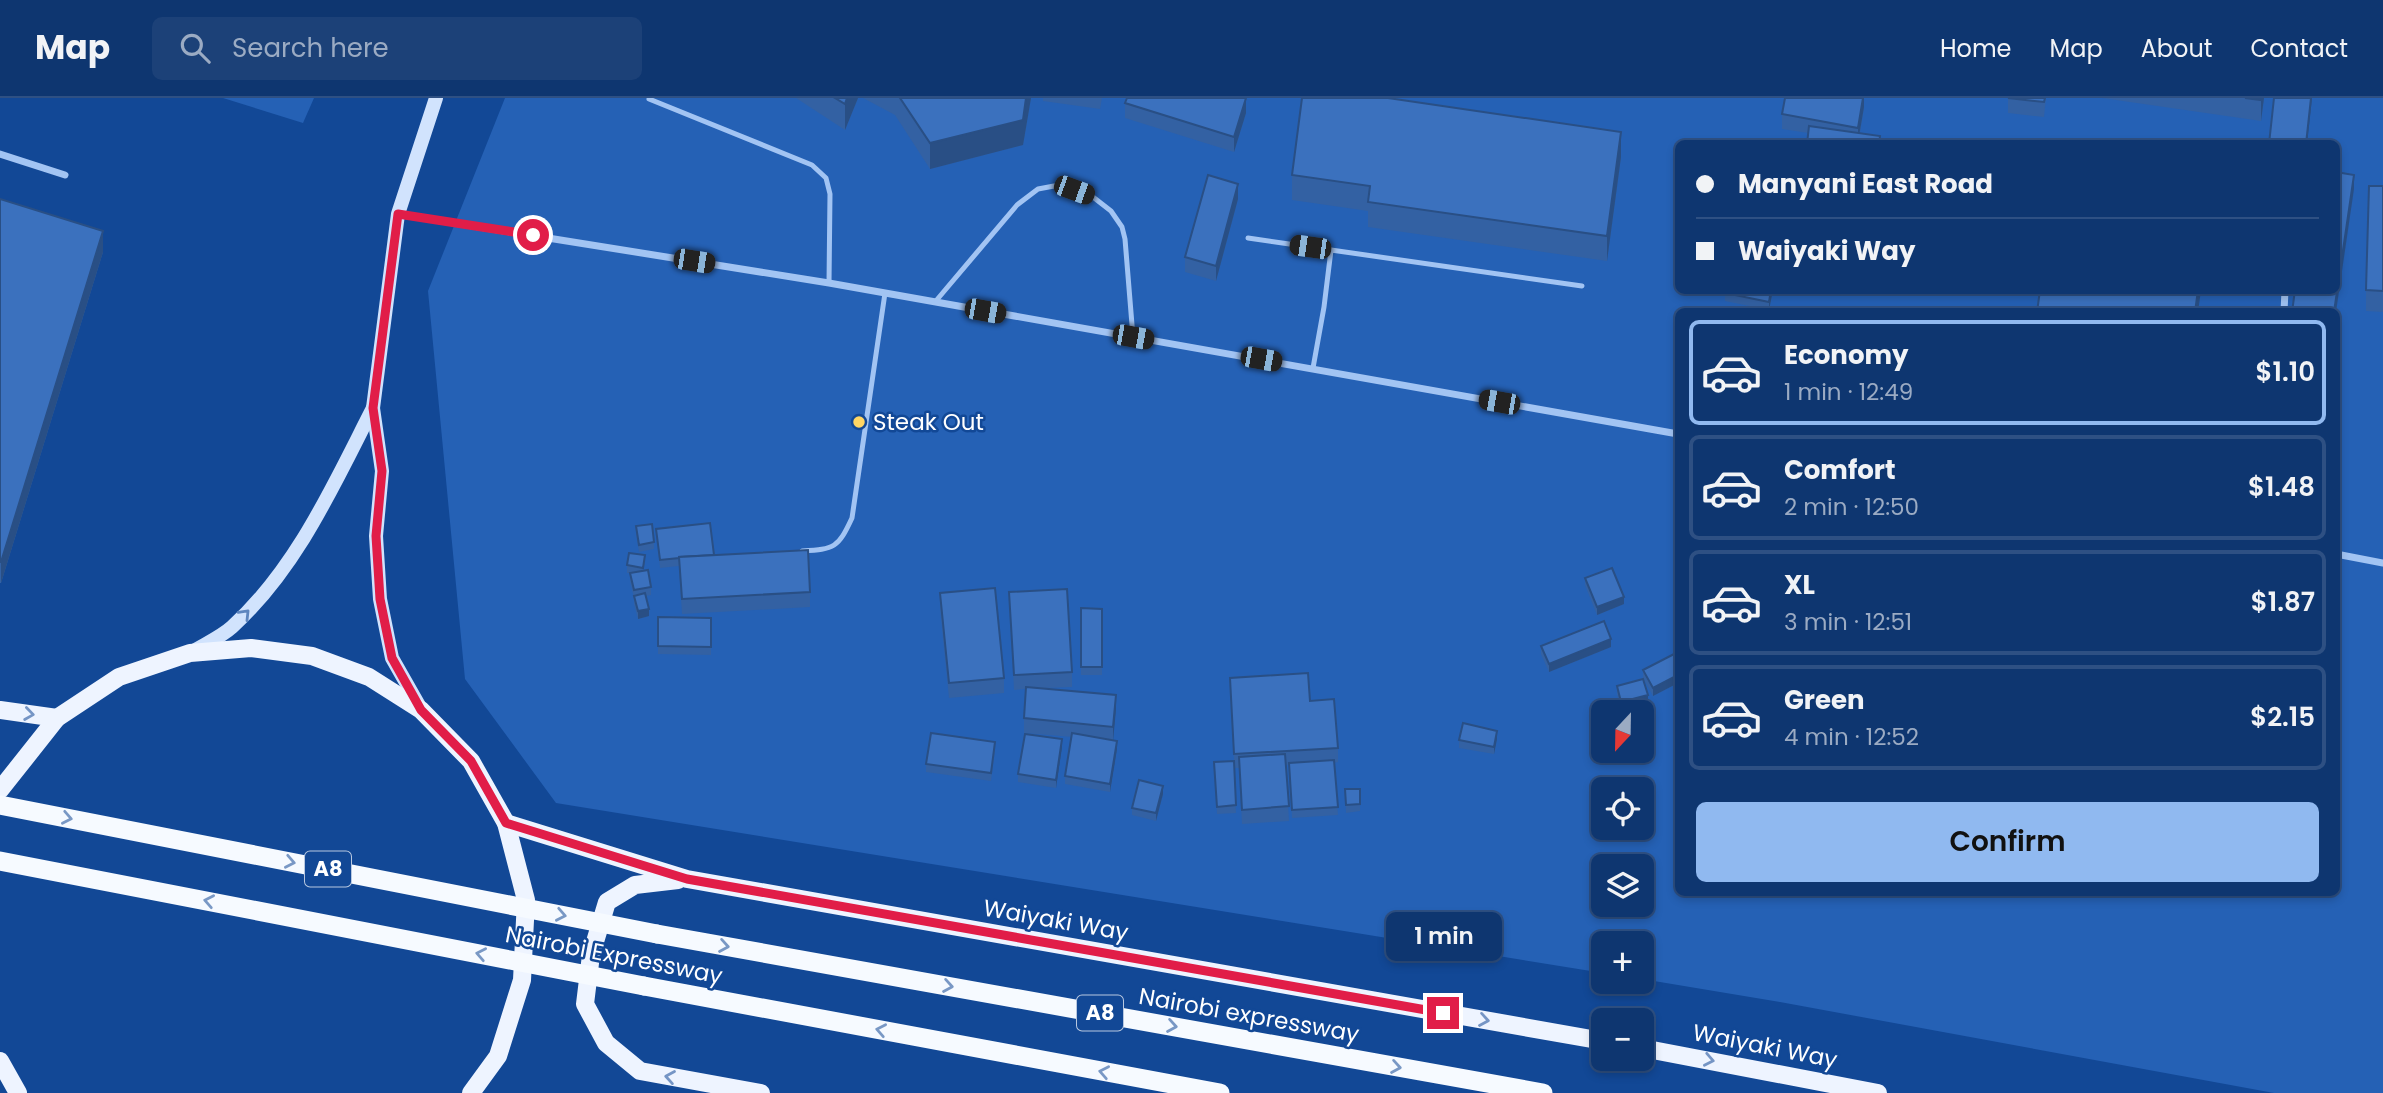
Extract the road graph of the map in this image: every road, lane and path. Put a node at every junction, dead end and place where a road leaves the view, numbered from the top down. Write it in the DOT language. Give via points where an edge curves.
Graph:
graph roads {
  1 [pos="436,98"];
  2 [pos="649,100"];
  3 [pos="0,154"];
  4 [pos="65,175"];
  5 [pos="398,214"];
  6 [pos="1248,239"];
  7 [pos="1331,250"];
  8 [pos="829,283"];
  9 [pos="1582,286"];
  10 [pos="885,293"];
  11 [pos="935,302"];
  12 [pos="1133,337"];
  13 [pos="1313,368"];
  14 [pos="373,408"];
  15 [pos="1675,433"];
  16 [pos="800,551"];
  17 [pos="2340,555"];
  18 [pos="2383,563"];
  19 [pos="190,653"];
  20 [pos="0,710"];
  21 [pos="421,710"];
  22 [pos="57,718"];
  23 [pos="0,790"];
  24 [pos="0,804"];
  25 [pos="506,823"];
  26 [pos="0,860"];
  27 [pos="687,879"];
  28 [pos="657,934"];
  29 [pos="1591,1039"];
  30 [pos="1654,1050"];
  31 [pos="0,1061"];
  32 [pos="18,1093"];
  33 [pos="471,1093"];
  34 [pos="761,1093"];
  35 [pos="1220,1093"];
  36 [pos="1543,1093"];
  37 [pos="1878,1093"];
  1 -- 5 [label="main road"];
  2 -- 8 [label="lane" via="812,165 826,178 830,194"];
  3 -- 4 [label="street"];
  5 -- 8 [label="street"];
  5 -- 14 [label="main road"];
  6 -- 7 [label="lane"];
  7 -- 9 [label="lane"];
  7 -- 13 [label="lane"];
  8 -- 10 [label="street"];
  10 -- 11 [label="street"];
  10 -- 16 [label="lane" via="852,518 841,541 826,549"];
  11 -- 12 [label="street"];
  11 -- 12 [label="lane" via="1017,205 1038,189 1054,186 1093,197 1122,227"];
  12 -- 13 [label="street"];
  13 -- 15 [label="street"];
  19 -- 14 [label="main road, one-way" via="231,629 287,564 327,500"];
  14 -- 21 [label="main road" via="382,471 376,536 380,599 392,658"];
  17 -- 18 [label="street"];
  19 -- 21 [label="main road" via="251,648 312,656 369,677"];
  19 -- 22 [label="main road" via="119,677"];
  20 -- 22 [label="main road, one-way"];
  21 -- 25 [label="main road" via="471,761"];
  22 -- 23 [label="main road"];
  24 -- 28 [label="highway, Nairobi Expressway / A8, one-way, bridge"];
  25 -- 27 [label="main road, Waiyaki Way"];
  25 -- 33 [label="main road" via="526,900 523,980 498,1056"];
  35 -- 26 [label="highway, Nairobi Expressway / A8, one-way, bridge" via="630,984"];
  27 -- 29 [label="main road, Waiyaki Way, one-way"];
  34 -- 27 [label="main road, one-way" via="640,1071 606,1043 585,1004 591,955 607,902 635,885"];
  28 -- 36 [label="highway, Nairobi expressway / A8, one-way"];
  30 -- 37 [label="main road, Waiyaki Way, one-way"];
  31 -- 32 [label="main road"];
}
